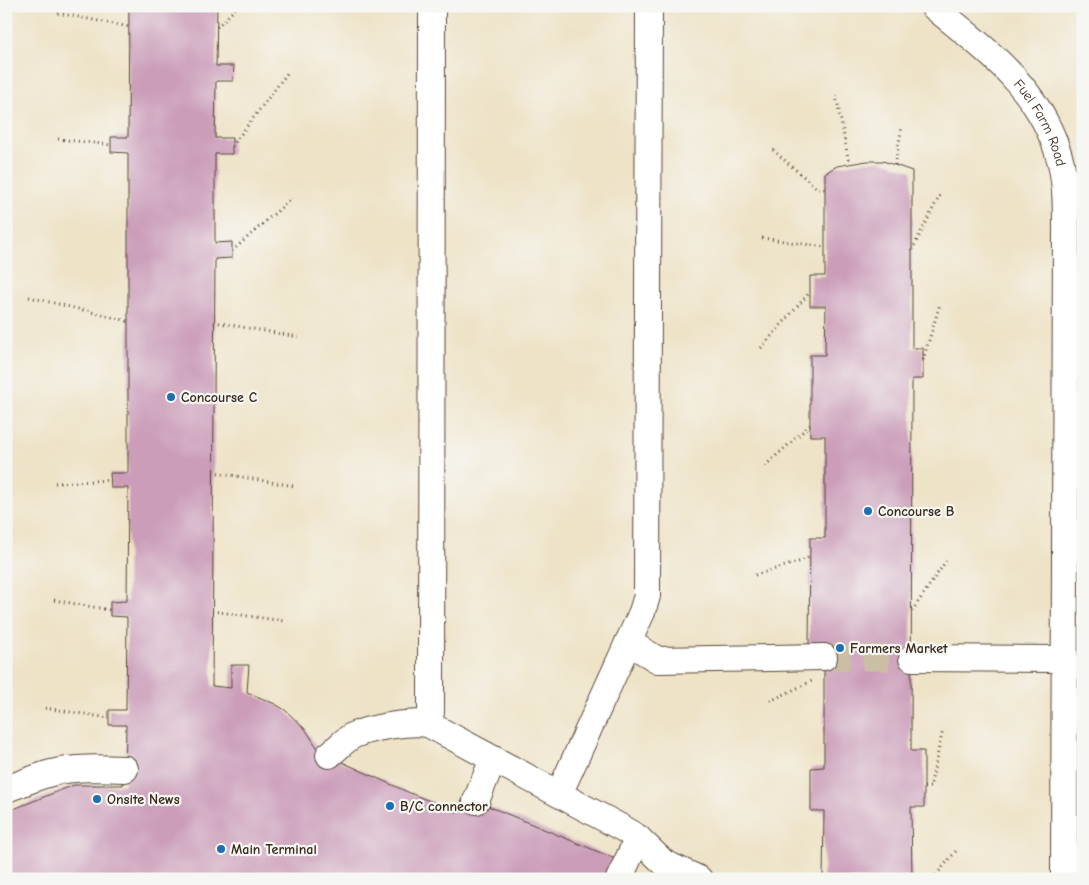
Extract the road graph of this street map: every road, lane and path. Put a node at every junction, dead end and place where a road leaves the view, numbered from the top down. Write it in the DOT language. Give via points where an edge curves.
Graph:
graph roads {
  1 [pos="238,6"];
  2 [pos="432,6"];
  3 [pos="649,6"];
  4 [pos="933,6"];
  5 [pos="58,13"];
  6 [pos="128,27"];
  7 [pos="217,27"];
  8 [pos="288,72"];
  9 [pos="836,95"];
  10 [pos="902,126"];
  11 [pos="58,139"];
  12 [pos="111,145"];
  13 [pos="232,146"];
  14 [pos="773,150"];
  15 [pos="849,163"];
  16 [pos="896,165"];
  17 [pos="825,189"];
  18 [pos="940,195"];
  19 [pos="292,198"];
  20 [pos="762,238"];
  21 [pos="825,247"];
  22 [pos="912,250"];
  23 [pos="232,251"];
  24 [pos="810,292"];
  25 [pos="29,297"];
  26 [pos="940,304"];
  27 [pos="128,322"];
  28 [pos="214,322"];
  29 [pos="298,337"];
  30 [pos="761,348"];
  31 [pos="923,360"];
  32 [pos="810,425"];
  33 [pos="765,466"];
  34 [pos="213,472"];
  35 [pos="110,480"];
  36 [pos="54,483"];
  37 [pos="294,486"];
  38 [pos="810,556"];
  39 [pos="946,561"];
  40 [pos="755,575"];
  41 [pos="54,600"];
  42 [pos="110,610"];
  43 [pos="212,611"];
  44 [pos="912,611"];
  45 [pos="284,621"];
  46 [pos="628,642"];
  47 [pos="912,658"];
  48 [pos="1065,659"];
  49 [pos="820,668"];
  50 [pos="770,701"];
  51 [pos="45,708"];
  52 [pos="109,718"];
  53 [pos="428,724"];
  54 [pos="943,730"];
  55 [pos="329,755"];
  56 [pos="493,759"];
  57 [pos="125,769"];
  58 [pos="924,787"];
  59 [pos="6,789"];
  60 [pos="559,794"];
  61 [pos="476,801"];
  62 [pos="638,838"];
  63 [pos="956,851"];
  64 [pos="619,879"];
  65 [pos="699,879"];
  66 [pos="933,879"];
  67 [pos="1064,879"];
  1 -- 7 [label="path"];
  2 -- 53 [label="lane" via="431,712"];
  3 -- 46 [label="lane" via="648,588 645,605"];
  4 -- 48 [label="lane, Fuel Farm Road" via="1022,86 1050,130 1061,164 1066,196"];
  5 -- 6 [label="path"];
  8 -- 13 [label="path"];
  9 -- 15 [label="path"];
  10 -- 16 [label="path"];
  11 -- 12 [label="path"];
  14 -- 17 [label="path" via="818,189"];
  18 -- 22 [label="path"];
  19 -- 23 [label="path"];
  20 -- 21 [label="path"];
  24 -- 30 [label="path"];
  25 -- 27 [label="path"];
  26 -- 31 [label="path"];
  28 -- 29 [label="path"];
  32 -- 33 [label="path"];
  34 -- 37 [label="path"];
  35 -- 36 [label="path"];
  38 -- 40 [label="path"];
  39 -- 44 [label="path"];
  41 -- 42 [label="path"];
  43 -- 45 [label="path"];
  46 -- 49 [label="lane" via="658,660"];
  46 -- 60 [label="lane"];
  47 -- 48 [label="lane"];
  48 -- 67 [label="lane, Fuel Farm Road"];
  49 -- 50 [label="path"];
  51 -- 52 [label="path"];
  53 -- 55 [label="lane" via="408,723 366,732 349,738"];
  53 -- 56 [label="lane"];
  54 -- 58 [label="path" via="930,787"];
  56 -- 60 [label="lane"];
  56 -- 61 [label="lane"];
  57 -- 59 [label="lane" via="61,771"];
  60 -- 62 [label="lane"];
  62 -- 64 [label="lane"];
  62 -- 65 [label="lane" via="664,863"];
  63 -- 66 [label="path"];
}
